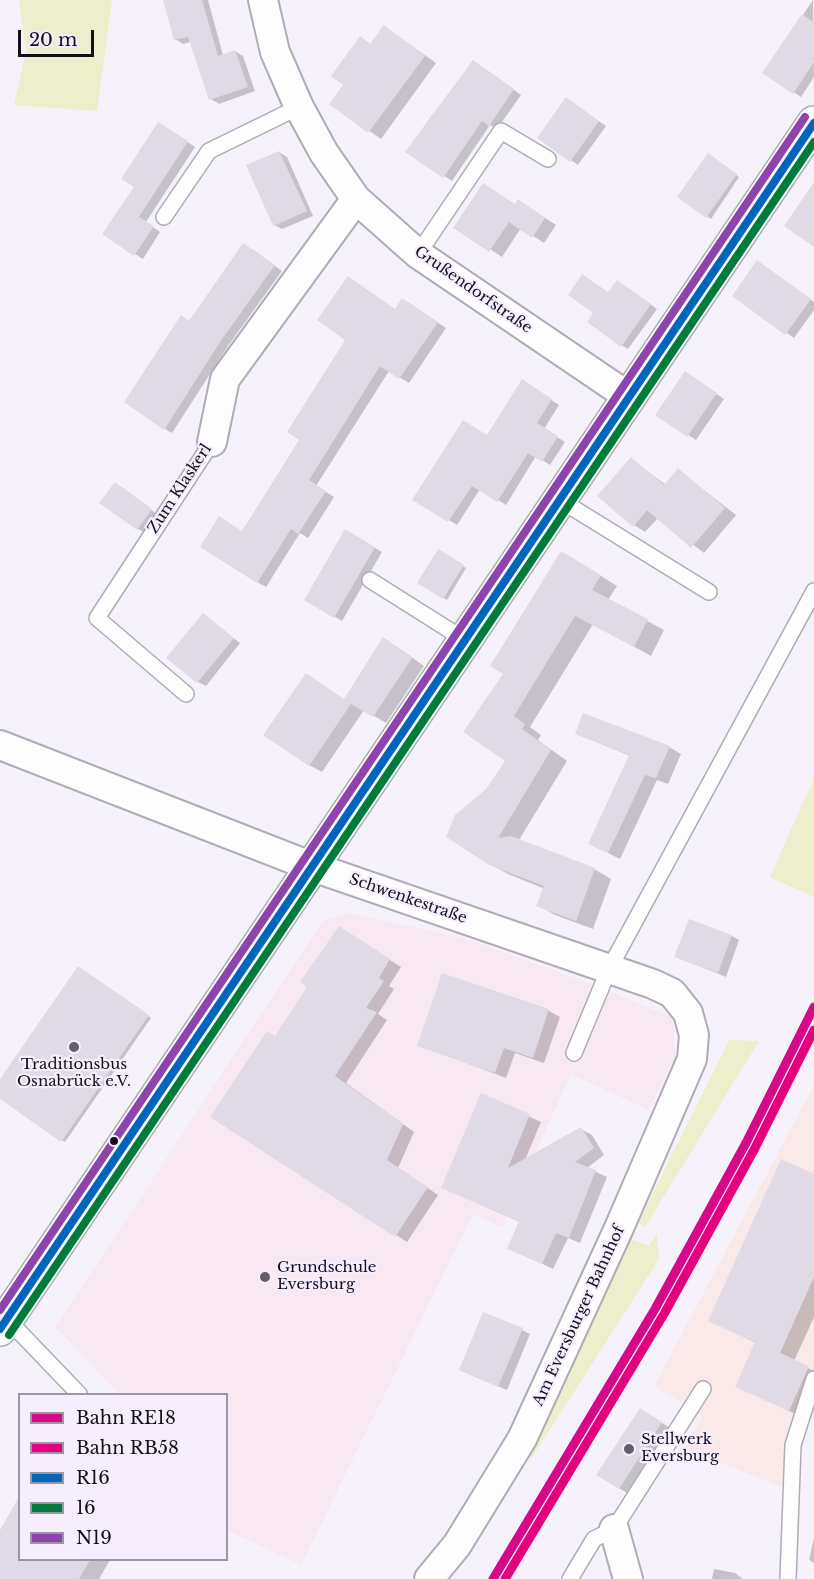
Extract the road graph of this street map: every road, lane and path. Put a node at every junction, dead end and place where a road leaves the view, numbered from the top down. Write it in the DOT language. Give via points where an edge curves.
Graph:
graph roads {
  1 [pos="263,0"];
  2 [pos="298,107"];
  3 [pos="814,123"];
  4 [pos="548,159"];
  5 [pos="356,199"];
  6 [pos="164,217"];
  7 [pos="418,254"];
  8 [pos="629,397"];
  9 [pos="212,442"];
  10 [pos="560,500"];
  11 [pos="370,580"];
  12 [pos="814,591"];
  13 [pos="709,592"];
  14 [pos="465,640"];
  15 [pos="186,694"];
  16 [pos="0,745"];
  17 [pos="313,867"];
  18 [pos="609,969"];
  19 [pos="694,1035"];
  20 [pos="574,1053"];
  21 [pos="3,1324"];
  22 [pos="814,1379"];
  23 [pos="703,1389"];
  24 [pos="77,1393"];
  25 [pos="614,1529"];
  26 [pos="429,1579"];
  27 [pos="570,1579"];
  28 [pos="628,1579"];
  29 [pos="788,1579"];
  1 -- 2 [label="street, Grußendorfstraße" via="275,52"];
  2 -- 5 [label="street, Grußendorfstraße"];
  2 -- 6 [label="lane" via="209,152"];
  3 -- 8 [label="street"];
  4 -- 7 [label="lane" via="501,131"];
  5 -- 7 [label="street, Grußendorfstraße"];
  5 -- 9 [label="street, Zum Klaskerl" via="225,379"];
  7 -- 8 [label="street, Grußendorfstraße"];
  8 -- 10 [label="street"];
  9 -- 15 [label="lane, Zum Klaskerl" via="97,618"];
  10 -- 13 [label="lane"];
  10 -- 14 [label="street"];
  11 -- 14 [label="lane"];
  12 -- 18 [label="lane"];
  14 -- 17 [label="street"];
  16 -- 17 [label="street, Schwenkestraße"];
  17 -- 18 [label="street, Schwenkestraße"];
  17 -- 21 [label="street"];
  18 -- 19 [label="street, Schwenkestraße" via="672,993 688,1013"];
  18 -- 20 [label="lane"];
  19 -- 26 [label="street, Am Eversburger Bahnhof" via="692,1059 620,1228 522,1439 457,1545"];
  21 -- 24 [label="lane"];
  22 -- 29 [label="lane" via="793,1445"];
  23 -- 25 [label="lane"];
  25 -- 27 [label="lane" via="594,1539"];
  25 -- 28 [label="street"];
}
